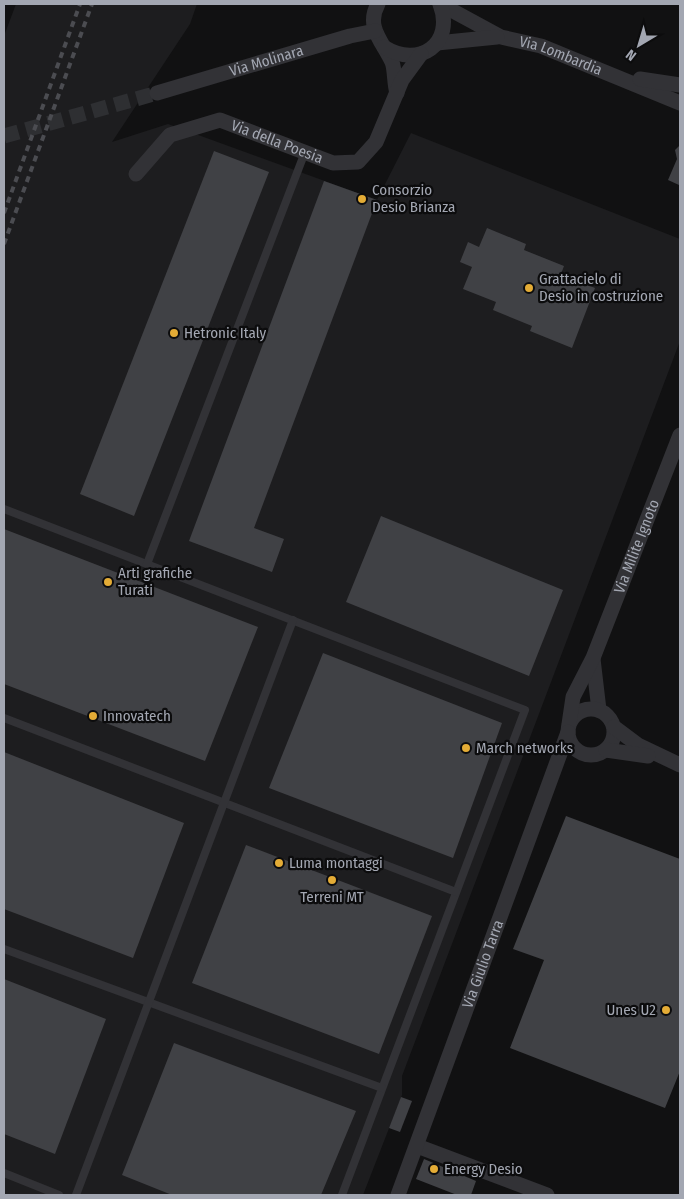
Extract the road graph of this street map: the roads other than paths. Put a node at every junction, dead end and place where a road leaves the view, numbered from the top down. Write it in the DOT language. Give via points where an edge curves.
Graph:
graph roads {
  1 [pos="378,4"];
  2 [pos="440,4"];
  3 [pos="375,31"];
  4 [pos="501,37"];
  5 [pos="437,43"];
  6 [pos="384,47"];
  7 [pos="422,54"];
  8 [pos="621,77"];
  9 [pos="680,85"];
  10 [pos="157,93"];
  11 [pos="397,94"];
  12 [pos="680,103"];
  13 [pos="305,152"];
  14 [pos="136,174"];
  15 [pos="680,435"];
  16 [pos="4,509"];
  17 [pos="147,564"];
  18 [pos="293,620"];
  19 [pos="593,658"];
  20 [pos="599,710"];
  21 [pos="4,718"];
  22 [pos="614,727"];
  23 [pos="568,728"];
  24 [pos="606,750"];
  25 [pos="673,762"];
  26 [pos="224,803"];
  27 [pos="456,892"];
  28 [pos="4,949"];
  29 [pos="148,1002"];
  30 [pos="382,1088"];
  31 [pos="417,1146"];
  32 [pos="4,1173"];
  33 [pos="59,1195"];
  34 [pos="76,1195"];
  35 [pos="342,1195"];
  36 [pos="398,1195"];
  37 [pos="547,1195"];
  1 -- 3 [label="street" via="373,20"];
  2 -- 4 [label="street, Via Lombardia"];
  2 -- 5 [label="street, Via Lombardia" via="444,24"];
  3 -- 6 [label="street"];
  3 -- 10 [label="street, Via Molinara"];
  4 -- 5 [label="street, Via Lombardia"];
  4 -- 8 [label="street, Via Lombardia" via="541,46"];
  5 -- 7 [label="street"];
  6 -- 7 [label="street" via="402,56"];
  6 -- 11 [label="street" via="393,64"];
  7 -- 11 [label="street, Via della Poesia" via="402,80"];
  8 -- 9 [label="street, Via Lombardia"];
  8 -- 12 [label="street, Via Lombardia"];
  11 -- 13 [label="street, Via della Poesia" via="376,142 358,162 333,163"];
  13 -- 14 [label="street, Via della Poesia" via="220,120 170,134"];
  13 -- 17 [label="lane"];
  15 -- 19 [label="street, Via Milite Ignoto"];
  16 -- 17 [label="lane"];
  17 -- 18 [label="lane"];
  18 -- 26 [label="lane"];
  18 -- 27 [label="lane" via="525,710"];
  19 -- 20 [label="street, Via Milite Ignoto"];
  19 -- 23 [label="street, Via Milite Ignoto" via="573,696"];
  20 -- 22 [label="street" via="612,720"];
  20 -- 23 [label="street" via="585,709 573,717"];
  21 -- 26 [label="lane"];
  22 -- 24 [label="street" via="613,740"];
  22 -- 25 [label="street" via="626,738"];
  23 -- 24 [label="street" via="569,739 579,752 594,755"];
  23 -- 31 [label="street, Via Giulio Tarra"];
  24 -- 25 [label="street"];
  26 -- 27 [label="lane"];
  26 -- 29 [label="lane"];
  27 -- 30 [label="lane"];
  28 -- 29 [label="lane"];
  29 -- 30 [label="lane"];
  29 -- 34 [label="lane"];
  30 -- 35 [label="lane"];
  31 -- 36 [label="street, Via Giulio Tarra"];
  31 -- 37 [label="street"];
  32 -- 33 [label="lane"];
}
